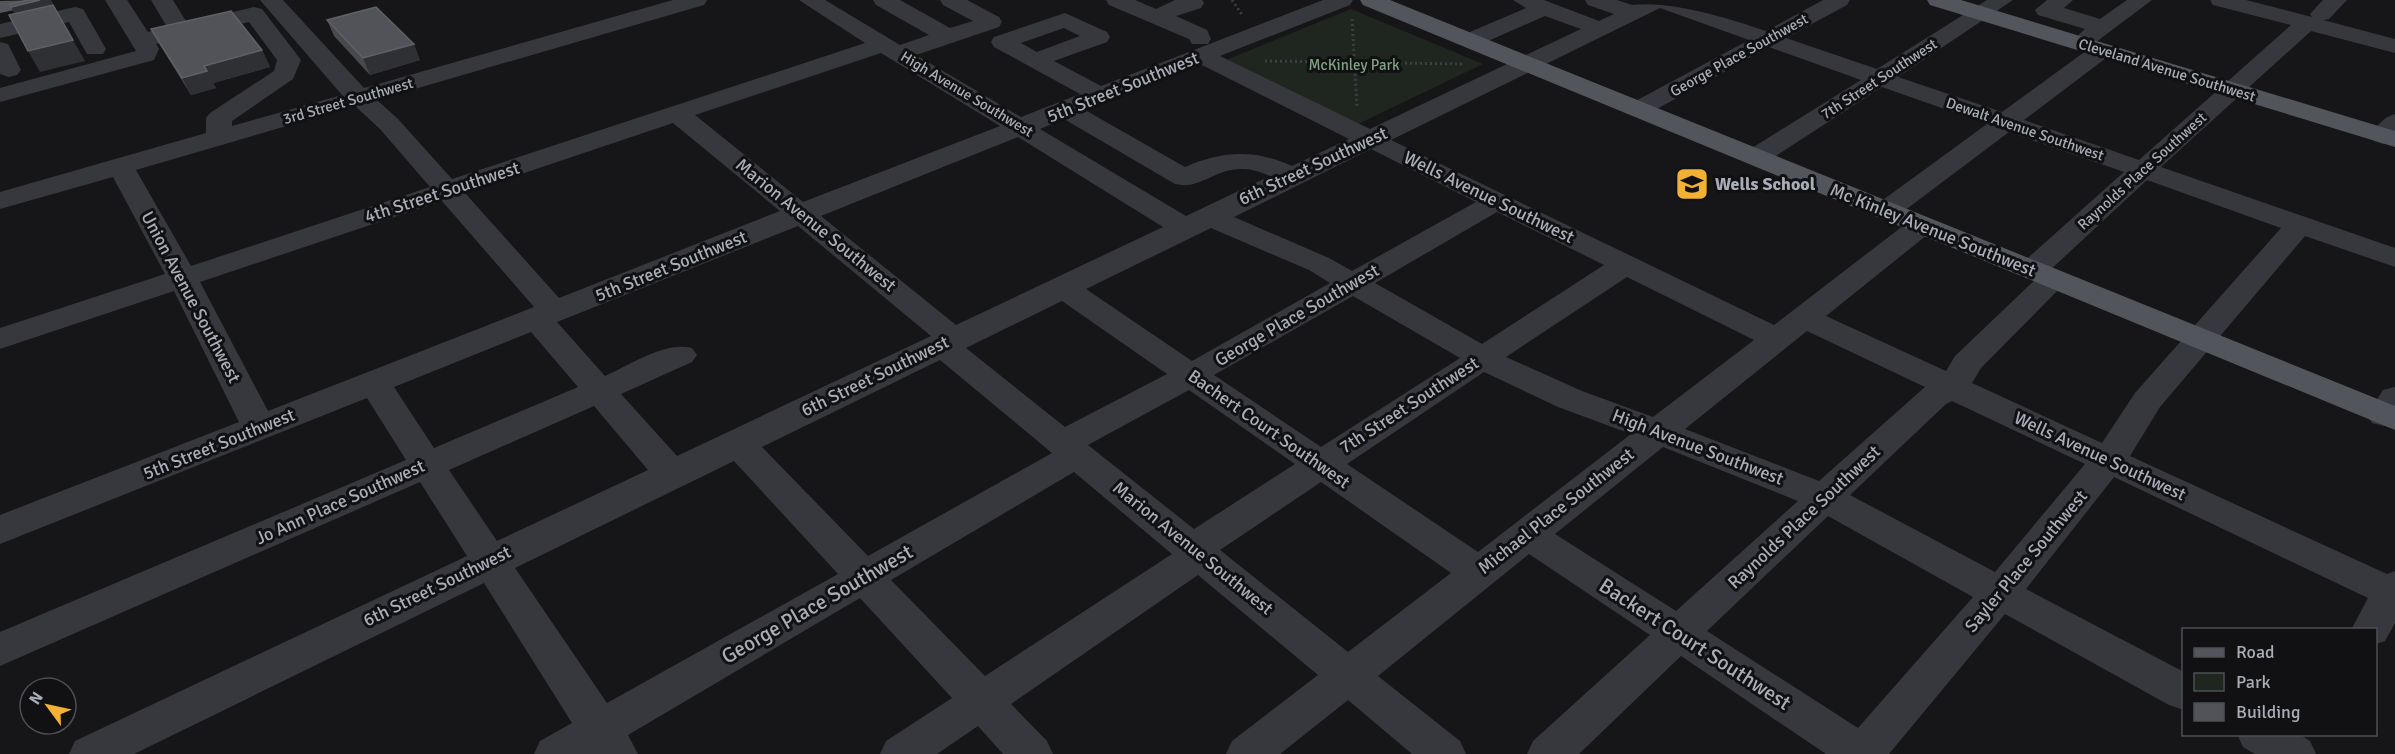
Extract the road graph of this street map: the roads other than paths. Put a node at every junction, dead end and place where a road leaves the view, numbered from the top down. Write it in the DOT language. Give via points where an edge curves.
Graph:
graph roads {
  1 [pos="30,0"];
  2 [pos="116,0"];
  3 [pos="162,0"];
  4 [pos="271,0"];
  5 [pos="696,0"];
  6 [pos="810,0"];
  7 [pos="884,0"];
  8 [pos="951,0"];
  9 [pos="1117,0"];
  10 [pos="1186,0"];
  11 [pos="1371,0"];
  12 [pos="1596,0"];
  13 [pos="1658,0"];
  14 [pos="1839,0"];
  15 [pos="1938,0"];
  16 [pos="2002,0"];
  17 [pos="2062,0"];
  18 [pos="2141,0"];
  19 [pos="2221,0"];
  20 [pos="1339,1"];
  21 [pos="1534,4"];
  22 [pos="0,7"];
  23 [pos="230,8"];
  24 [pos="2321,12"];
  25 [pos="1633,13"];
  26 [pos="1982,13"];
  27 [pos="1153,17"];
  28 [pos="1600,29"];
  29 [pos="180,30"];
  30 [pos="0,31"];
  31 [pos="947,36"];
  32 [pos="1768,39"];
  33 [pos="1471,40"];
  34 [pos="2095,40"];
  35 [pos="2395,46"];
  36 [pos="144,48"];
  37 [pos="0,49"];
  38 [pos="95,49"];
  39 [pos="892,49"];
  40 [pos="1209,51"];
  41 [pos="1036,60"];
  42 [pos="1517,68"];
  43 [pos="9,70"];
  44 [pos="1879,78"];
  45 [pos="2232,90"];
  46 [pos="0,95"];
  47 [pos="1101,96"];
  48 [pos="361,97"];
  49 [pos="1639,109"];
  50 [pos="1067,110"];
  51 [pos="678,114"];
  52 [pos="2006,122"];
  53 [pos="1022,128"];
  54 [pos="2391,132"];
  55 [pos="1373,137"];
  56 [pos="219,138"];
  57 [pos="1756,157"];
  58 [pos="120,166"];
  59 [pos="2142,170"];
  60 [pos="1292,176"];
  61 [pos="448,190"];
  62 [pos="0,201"];
  63 [pos="1497,201"];
  64 [pos="1886,211"];
  65 [pos="802,214"];
  66 [pos="1195,221"];
  67 [pos="1922,225"];
  68 [pos="2299,225"];
  69 [pos="2395,258"];
  70 [pos="1626,264"];
  71 [pos="2043,275"];
  72 [pos="181,279"];
  73 [pos="1352,283"];
  74 [pos="1060,286"];
  75 [pos="546,315"];
  76 [pos="1804,318"];
  77 [pos="0,339"];
  78 [pos="1777,339"];
  79 [pos="2200,339"];
  80 [pos="947,341"];
  81 [pos="681,355"];
  82 [pos="1482,357"];
  83 [pos="1191,375"];
  84 [pos="374,383"];
  85 [pos="1954,387"];
  86 [pos="598,391"];
  87 [pos="2391,410"];
  88 [pos="259,428"];
  89 [pos="1658,432"];
  90 [pos="737,442"];
  91 [pos="1070,448"];
  92 [pos="2108,459"];
  93 [pos="426,464"];
  94 [pos="1318,464"];
  95 [pos="672,474"];
  96 [pos="1825,498"];
  97 [pos="0,530"];
  98 [pos="1527,534"];
  99 [pos="1197,551"];
  100 [pos="490,561"];
  101 [pos="1478,572"];
  102 [pos="865,577"];
  103 [pos="2394,591"];
  104 [pos="2001,593"];
  105 [pos="2372,628"];
  106 [pos="1679,633"];
  107 [pos="0,650"];
  108 [pos="1349,676"];
  109 [pos="2182,692"];
  110 [pos="981,701"];
  111 [pos="2261,736"];
  112 [pos="2313,736"];
  113 [pos="608,742"];
  114 [pos="91,754"];
  115 [pos="556,754"];
  116 [pos="902,754"];
  117 [pos="1031,754"];
  118 [pos="1248,754"];
  119 [pos="1444,754"];
  120 [pos="1549,754"];
  121 [pos="1862,754"];
  122 [pos="2294,754"];
  123 [pos="2303,754"];
  1 -- 22 [label="main road"];
  2 -- 36 [label="street"];
  3 -- 29 [label="street"];
  4 -- 48 [label="street"];
  5 -- 48 [label="street, 3rd Street Southwest"];
  6 -- 39 [label="street, High Avenue Southwest"];
  7 -- 31 [label="street"];
  8 -- 31 [label="street, 4th Street Southwest" via="1000,19"];
  9 -- 27 [label="street, Wells Avenue Southwest"];
  10 -- 27 [label="street" via="1193,3"];
  11 -- 33 [label="main road, Mc Kinley Avenue Southwest"];
  12 -- 25 [label="street"];
  13 -- 25 [label="street, 6th Street Southwest"];
  13 -- 32 [label="street, Dewalt Avenue Southwest"];
  14 -- 32 [label="street, George Place Southwest"];
  15 -- 26 [label="main road, Cleveland Avenue Southwest"];
  16 -- 26 [label="street, 7th Street Southwest"];
  17 -- 34 [label="street" via="2046,10"];
  18 -- 34 [label="street"];
  19 -- 24 [label="street"];
  20 -- 40 [label="street, 5th Street Southwest"];
  21 -- 28 [label="street"];
  21 -- 33 [label="street"];
  23 -- 29 [label="street"];
  23 -- 56 [label="street" via="254,14 289,60 285,74 219,118"];
  24 -- 35 [label="street"];
  24 -- 45 [label="street, Raynolds Place Southwest"];
  25 -- 28 [label="street, 6th Street Southwest"];
  26 -- 34 [label="main road, Cleveland Avenue Southwest"];
  26 -- 44 [label="street, 7th Street Southwest"];
  27 -- 40 [label="street, Wells Avenue Southwest" via="1157,23"];
  28 -- 42 [label="street, 6th Street Southwest"];
  29 -- 36 [label="street"];
  30 -- 38 [label="street" via="75,14"];
  31 -- 39 [label="street, 4th Street Southwest"];
  32 -- 44 [label="street, Dewalt Avenue Southwest"];
  32 -- 49 [label="street, George Place Southwest"];
  33 -- 42 [label="main road, Mc Kinley Avenue Southwest"];
  34 -- 45 [label="main road, Cleveland Avenue Southwest"];
  34 -- 52 [label="street"];
  36 -- 46 [label="street"];
  37 -- 43 [label="street"];
  39 -- 51 [label="street, 4th Street Southwest"];
  39 -- 53 [label="street, High Avenue Southwest"];
  40 -- 47 [label="street, 5th Street Southwest"];
  40 -- 55 [label="street, Wells Avenue Southwest"];
  41 -- 47 [label="street"];
  42 -- 49 [label="main road, Mc Kinley Avenue Southwest"];
  42 -- 55 [label="street, 6th Street Southwest"];
  44 -- 52 [label="street, Dewalt Avenue Southwest"];
  44 -- 57 [label="street, 7th Street Southwest"];
  45 -- 54 [label="main road, Cleveland Avenue Southwest"];
  45 -- 59 [label="street, Raynolds Place Southwest"];
  47 -- 50 [label="street, 5th Street Southwest"];
  48 -- 56 [label="street, 3rd Street Southwest"];
  48 -- 61 [label="street"];
  49 -- 57 [label="main road, Mc Kinley Avenue Southwest"];
  50 -- 53 [label="street, 5th Street Southwest"];
  50 -- 60 [label="street" via="1184,178 1220,161 1244,159 1268,164"];
  51 -- 61 [label="street, 4th Street Southwest"];
  51 -- 65 [label="street, Marion Avenue Southwest"];
  52 -- 59 [label="street, Dewalt Avenue Southwest"];
  52 -- 64 [label="street"];
  53 -- 65 [label="street, 5th Street Southwest"];
  53 -- 66 [label="street, High Avenue Southwest"];
  55 -- 60 [label="street, 6th Street Southwest"];
  55 -- 63 [label="street, Wells Avenue Southwest"];
  56 -- 58 [label="street, 3rd Street Southwest"];
  57 -- 64 [label="main road, Mc Kinley Avenue Southwest"];
  58 -- 62 [label="street, 3rd Street Southwest"];
  58 -- 72 [label="street, Union Avenue Southwest"];
  59 -- 68 [label="street, Dewalt Avenue Southwest"];
  59 -- 71 [label="street, Raynolds Place Southwest"];
  60 -- 66 [label="street, 6th Street Southwest"];
  61 -- 72 [label="street, 4th Street Southwest"];
  61 -- 75 [label="street"];
  63 -- 70 [label="street, Wells Avenue Southwest"];
  63 -- 73 [label="street, George Place Southwest"];
  64 -- 67 [label="main road, Mc Kinley Avenue Southwest"];
  65 -- 75 [label="street, 5th Street Southwest"];
  65 -- 80 [label="street, Marion Avenue Southwest"];
  66 -- 73 [label="street, High Avenue Southwest" via="1294,252"];
  66 -- 74 [label="street, 6th Street Southwest"];
  67 -- 71 [label="main road, Mc Kinley Avenue Southwest"];
  67 -- 76 [label="street, Michael Place Southwest"];
  68 -- 69 [label="street, Dewalt Avenue Southwest"];
  68 -- 79 [label="street, Sayler Place Southwest"];
  70 -- 78 [label="street, Wells Avenue Southwest"];
  70 -- 82 [label="street, 7th Street Southwest"];
  71 -- 79 [label="main road, Mc Kinley Avenue Southwest"];
  71 -- 85 [label="street, Raynolds Place Southwest" via="1967,363"];
  72 -- 77 [label="street, 4th Street Southwest"];
  72 -- 88 [label="street, Union Avenue Southwest" via="203,314"];
  73 -- 82 [label="street, High Avenue Southwest"];
  73 -- 83 [label="street, George Place Southwest"];
  74 -- 80 [label="street, 6th Street Southwest"];
  74 -- 83 [label="street, Bachert Court Southwest"];
  75 -- 84 [label="street, 5th Street Southwest"];
  75 -- 86 [label="street"];
  76 -- 78 [label="street, Michael Place Southwest"];
  76 -- 85 [label="street, Wells Avenue Southwest"];
  78 -- 89 [label="street, Michael Place Southwest"];
  79 -- 87 [label="main road, Mc Kinley Avenue Southwest"];
  79 -- 92 [label="street, Sayler Place Southwest" via="2147,401"];
  80 -- 90 [label="street, 6th Street Southwest"];
  80 -- 91 [label="street, Marion Avenue Southwest"];
  81 -- 86 [label="street, Jo Ann Place Southwest"];
  82 -- 89 [label="street, High Avenue Southwest" via="1513,375"];
  82 -- 94 [label="street, 7th Street Southwest"];
  83 -- 91 [label="street, George Place Southwest"];
  83 -- 94 [label="street, Bachert Court Southwest"];
  84 -- 88 [label="street, 5th Street Southwest"];
  84 -- 93 [label="street"];
  85 -- 92 [label="street, Wells Avenue Southwest"];
  85 -- 96 [label="street, Raynolds Place Southwest" via="1934,396"];
  86 -- 93 [label="street, Jo Ann Place Southwest"];
  86 -- 95 [label="street"];
  88 -- 97 [label="street, 5th Street Southwest"];
  89 -- 96 [label="street, High Avenue Southwest"];
  89 -- 98 [label="street, Michael Place Southwest"];
  90 -- 95 [label="street, 6th Street Southwest"];
  90 -- 102 [label="street"];
  91 -- 99 [label="street, Marion Avenue Southwest"];
  91 -- 102 [label="street, George Place Southwest"];
  92 -- 103 [label="street, Wells Avenue Southwest"];
  92 -- 104 [label="street, Sayler Place Southwest"];
  93 -- 100 [label="street"];
  93 -- 107 [label="street, Jo Ann Place Southwest"];
  94 -- 99 [label="street, 7th Street Southwest"];
  94 -- 101 [label="street, Bachert Court Southwest"];
  95 -- 100 [label="street, 6th Street Southwest"];
  96 -- 104 [label="street, High Avenue Southwest"];
  96 -- 106 [label="street, Raynolds Place Southwest"];
  98 -- 101 [label="street, Michael Place Southwest"];
  98 -- 106 [label="street, Backert Court Southwest"];
  99 -- 108 [label="street, Marion Avenue Southwest"];
  99 -- 110 [label="street, 7th Street Southwest"];
  100 -- 113 [label="street"];
  100 -- 114 [label="street, 6th Street Southwest"];
  101 -- 108 [label="street, Michael Place Southwest"];
  102 -- 110 [label="street"];
  102 -- 113 [label="street, George Place Southwest"];
  103 -- 105 [label="street"];
  104 -- 109 [label="street, High Avenue Southwest"];
  104 -- 121 [label="street, Sayler Place Southwest"];
  106 -- 120 [label="street, Raynolds Place Southwest"];
  106 -- 121 [label="street, Backert Court Southwest"];
  108 -- 118 [label="street, Michael Place Southwest"];
  108 -- 119 [label="street, Marion Avenue Southwest"];
  110 -- 116 [label="street, 7th Street Southwest"];
  110 -- 117 [label="street"];
  111 -- 122 [label="street"];
  112 -- 123 [label="street"];
  113 -- 115 [label="street, George Place Southwest"];
}
